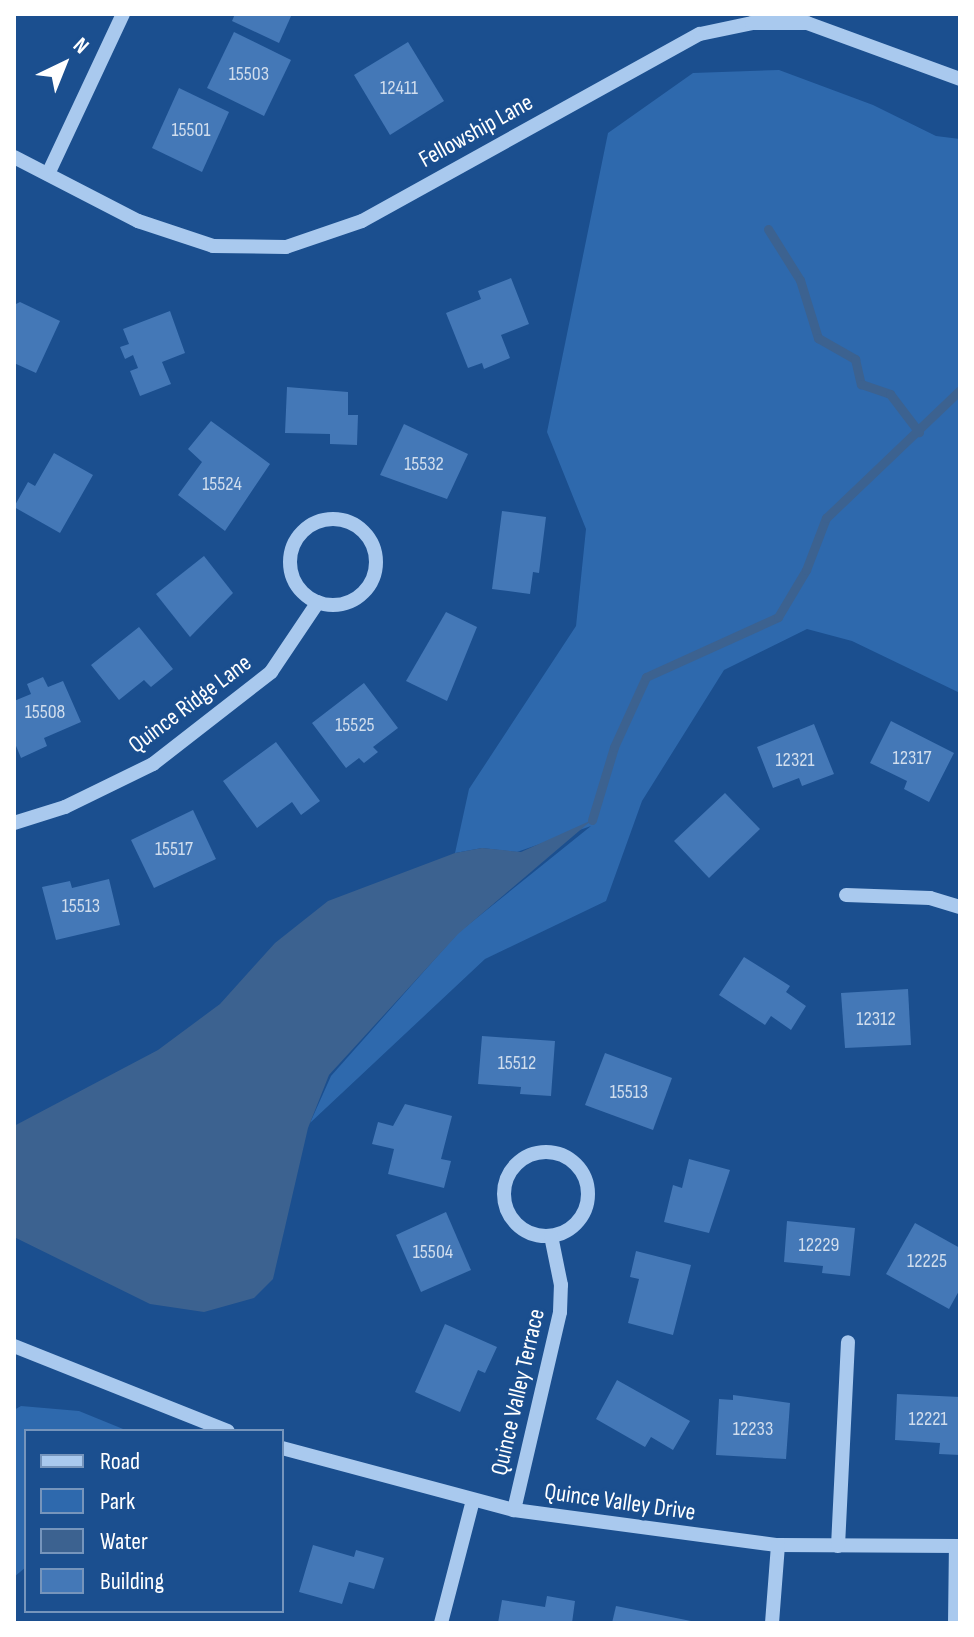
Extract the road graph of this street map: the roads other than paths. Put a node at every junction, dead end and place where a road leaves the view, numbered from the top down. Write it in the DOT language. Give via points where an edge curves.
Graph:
graph roads {
  1 [pos="123,14"];
  2 [pos="960,79"];
  3 [pos="14,157"];
  4 [pos="48,174"];
  5 [pos="318,602"];
  6 [pos="14,823"];
  7 [pos="846,895"];
  8 [pos="960,907"];
  9 [pos="551,1236"];
  10 [pos="848,1342"];
  11 [pos="14,1346"];
  12 [pos="223,1429"];
  13 [pos="284,1449"];
  14 [pos="473,1500"];
  15 [pos="514,1510"];
  16 [pos="778,1545"];
  17 [pos="838,1546"];
  18 [pos="958,1546"];
  19 [pos="441,1623"];
  20 [pos="772,1623"];
  21 [pos="955,1623"];
  1 -- 4 [label="street"];
  2 -- 4 [label="street, Fellowship Lane" via="807,23 752,23 700,34 362,221 286,247 213,246 138,221"];
  3 -- 4 [label="street, Fellowship Lane"];
  5 -- 5 [label="street" via="332,605 360,596 375,572 372,544 351,523 324,520 294,545 290,559 297,585"];
  5 -- 6 [label="street, Quince Ridge Lane" via="271,672 153,764 65,807"];
  7 -- 8 [label="street" via="930,898"];
  9 -- 9 [label="street" via="575,1225 588,1201 588,1187 584,1174 564,1155 536,1152 512,1167 502,1194 512,1221 523,1230"];
  9 -- 15 [label="street, Quince Valley Terrace" via="561,1285 560,1312"];
  10 -- 17 [label="street"];
  11 -- 12 [label="street"];
  13 -- 14 [label="street, Quince Valley Drive"];
  14 -- 15 [label="street, Quince Valley Drive"];
  14 -- 19 [label="street"];
  15 -- 16 [label="street, Quince Valley Drive"];
  16 -- 17 [label="street, Quince Valley Drive"];
  16 -- 20 [label="street"];
  17 -- 18 [label="street, Quince Valley Drive"];
  18 -- 21 [label="street"];
}
